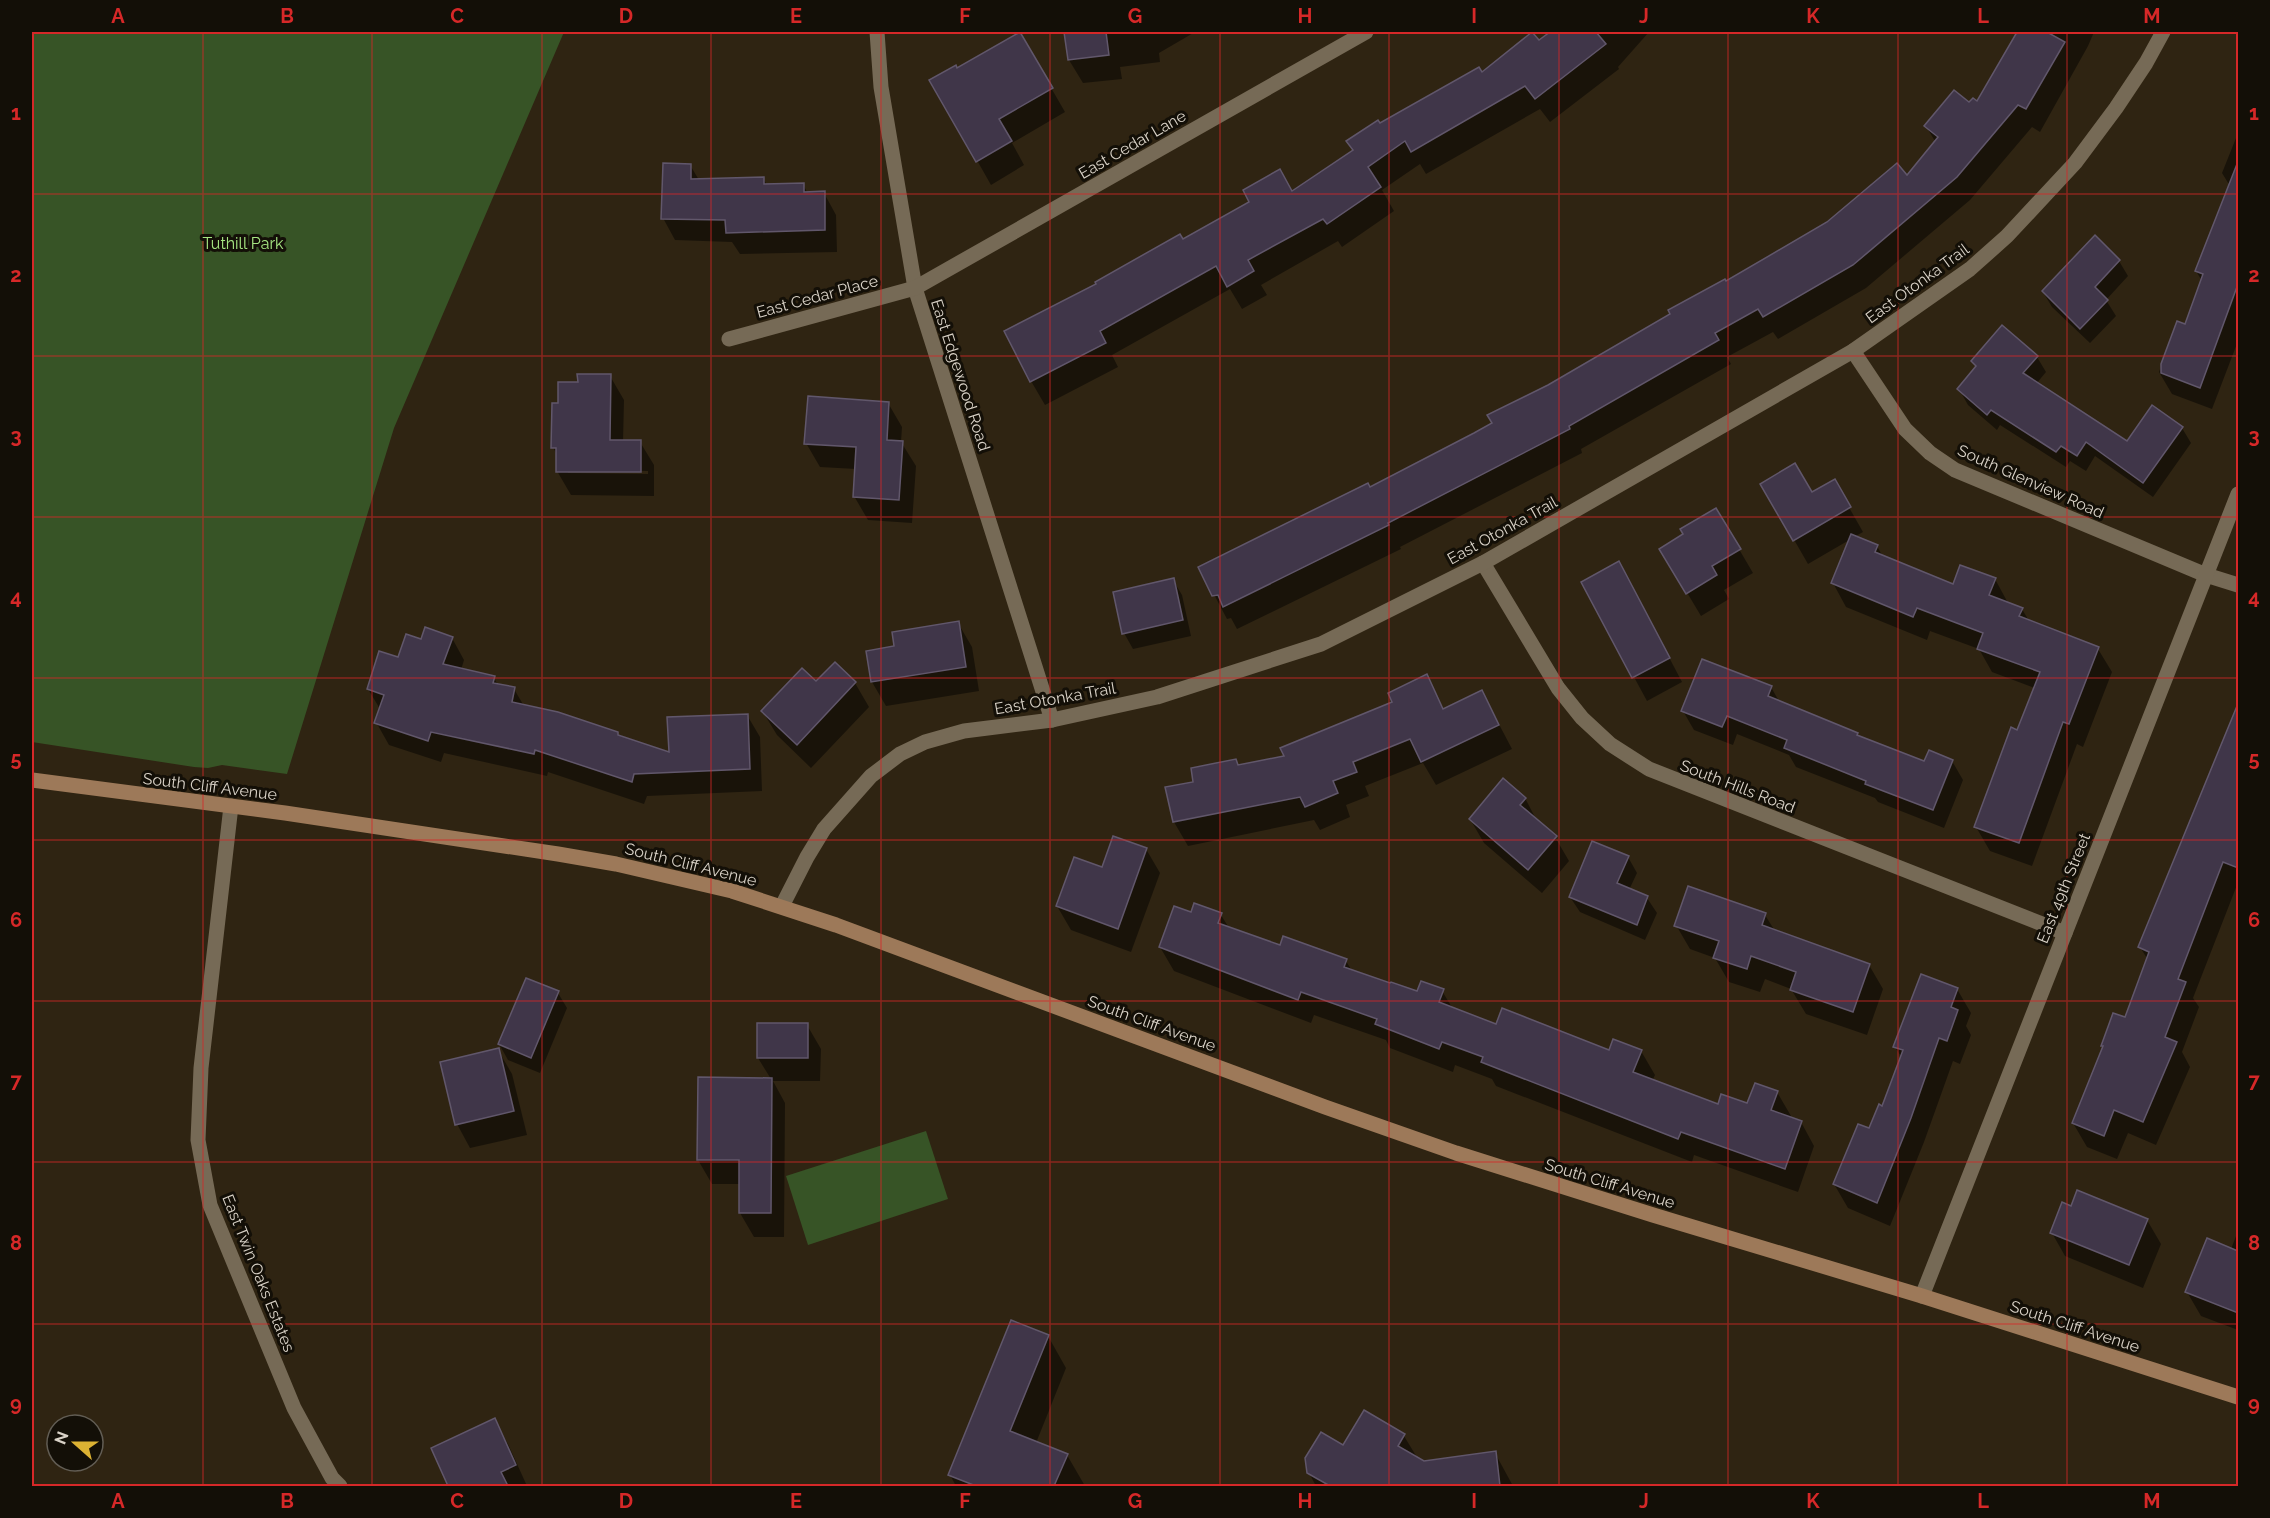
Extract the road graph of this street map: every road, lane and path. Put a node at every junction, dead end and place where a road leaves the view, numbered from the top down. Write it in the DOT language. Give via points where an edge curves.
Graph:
graph roads {
  1 [pos="877,32"];
  2 [pos="1366,32"];
  3 [pos="2163,32"];
  4 [pos="915,288"];
  5 [pos="729,339"];
  6 [pos="1853,351"];
  7 [pos="2238,494"];
  8 [pos="1483,563"];
  9 [pos="2206,575"];
  10 [pos="2238,585"];
  11 [pos="1052,720"];
  12 [pos="32,780"];
  13 [pos="231,806"];
  14 [pos="782,906"];
  15 [pos="2065,933"];
  16 [pos="1922,1296"];
  17 [pos="2238,1397"];
  18 [pos="340,1486"];
  1 -- 4 [label="street, East Edgewood Road" via="881,87"];
  2 -- 4 [label="street, East Cedar Lane"];
  3 -- 6 [label="street, East Otonka Trail" via="2122,99 2075,163 2007,236 1970,269"];
  4 -- 5 [label="street, East Cedar Place"];
  4 -- 11 [label="street, East Edgewood Road"];
  6 -- 8 [label="street, East Otonka Trail"];
  6 -- 9 [label="street, South Glenview Road" via="1905,429 1955,470"];
  7 -- 9 [label="street, East 49th Street"];
  8 -- 11 [label="street, East Otonka Trail" via="1321,644 1157,697"];
  8 -- 15 [label="street, South Hills Road" via="1558,688 1582,718 1610,744 1649,770"];
  9 -- 10 [label="street, South Glenview Road"];
  9 -- 15 [label="street, East 49th Street"];
  11 -- 14 [label="street, East Otonka Trail" via="964,731 900,754 871,776 824,829"];
  12 -- 13 [label="main road, South Cliff Avenue"];
  13 -- 14 [label="main road, South Cliff Avenue" via="616,864"];
  13 -- 18 [label="street, East Twin Oaks Estates" via="201,1068 198,1140 210,1205 294,1408"];
  14 -- 16 [label="main road, South Cliff Avenue" via="1456,1153"];
  15 -- 16 [label="street, East 49th Street"];
  16 -- 17 [label="main road, South Cliff Avenue"];
}
